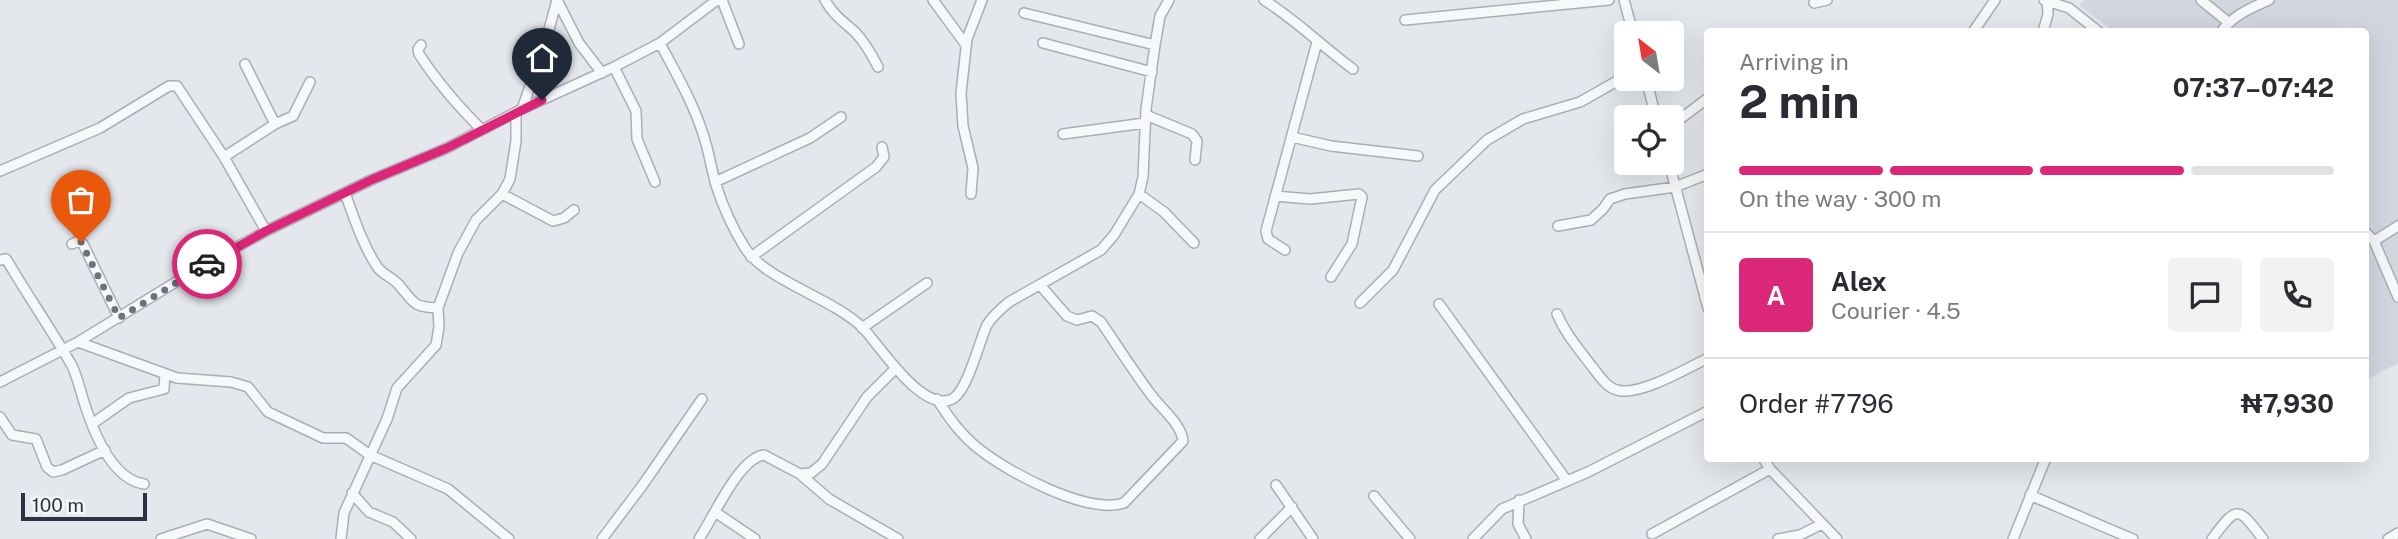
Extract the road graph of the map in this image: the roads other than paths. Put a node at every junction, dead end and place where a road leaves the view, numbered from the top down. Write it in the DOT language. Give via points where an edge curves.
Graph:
graph roads {
  1 [pos="557,0"];
  2 [pos="719,0"];
  3 [pos="825,0"];
  4 [pos="933,0"];
  5 [pos="982,0"];
  6 [pos="1169,0"];
  7 [pos="1264,0"];
  8 [pos="1285,0"];
  9 [pos="1609,0"];
  10 [pos="1624,0"];
  11 [pos="1827,0"];
  12 [pos="1995,0"];
  13 [pos="2046,0"];
  14 [pos="2202,0"];
  15 [pos="2269,0"];
  16 [pos="1814,4"];
  17 [pos="2248,4"];
  18 [pos="1024,13"];
  19 [pos="1286,13"];
  20 [pos="1405,20"];
  21 [pos="1630,21"];
  22 [pos="2228,22"];
  23 [pos="1976,28"];
  24 [pos="2044,28"];
  25 [pos="2094,28"];
  26 [pos="2224,28"];
  27 [pos="1317,42"];
  28 [pos="660,43"];
  29 [pos="1043,43"];
  30 [pos="739,44"];
  31 [pos="421,45"];
  32 [pos="966,45"];
  33 [pos="1156,45"];
  34 [pos="245,64"];
  35 [pos="614,67"];
  36 [pos="878,67"];
  37 [pos="1353,69"];
  38 [pos="1152,72"];
  39 [pos="602,73"];
  40 [pos="310,82"];
  41 [pos="1614,83"];
  42 [pos="1704,101"];
  43 [pos="519,111"];
  44 [pos="1684,116"];
  45 [pos="841,117"];
  46 [pos="505,118"];
  47 [pos="1145,119"];
  48 [pos="275,124"];
  49 [pos="516,128"];
  50 [pos="482,130"];
  51 [pos="1063,134"];
  52 [pos="1292,137"];
  53 [pos="882,147"];
  54 [pos="1419,156"];
  55 [pos="224,157"];
  56 [pos="1195,160"];
  57 [pos="0,171"];
  58 [pos="1672,175"];
  59 [pos="1704,176"];
  60 [pos="655,182"];
  61 [pos="715,182"];
  62 [pos="1675,187"];
  63 [pos="345,193"];
  64 [pos="502,194"];
  65 [pos="971,194"];
  66 [pos="1139,194"];
  67 [pos="1275,196"];
  68 [pos="574,210"];
  69 [pos="1558,226"];
  70 [pos="2398,226"];
  71 [pos="266,231"];
  72 [pos="2369,236"];
  73 [pos="2374,241"];
  74 [pos="1194,243"];
  75 [pos="72,244"];
  76 [pos="1285,250"];
  77 [pos="751,257"];
  78 [pos="0,260"];
  79 [pos="1331,276"];
  80 [pos="927,283"];
  81 [pos="1040,285"];
  82 [pos="1704,285"];
  83 [pos="2398,297"];
  84 [pos="1360,303"];
  85 [pos="1439,304"];
  86 [pos="438,309"];
  87 [pos="1557,314"];
  88 [pos="119,318"];
  89 [pos="862,328"];
  90 [pos="78,342"];
  91 [pos="61,350"];
  92 [pos="1704,360"];
  93 [pos="895,369"];
  94 [pos="165,374"];
  95 [pos="0,382"];
  96 [pos="702,399"];
  97 [pos="937,399"];
  98 [pos="1704,413"];
  99 [pos="0,417"];
  100 [pos="92,424"];
  101 [pos="105,450"];
  102 [pos="370,455"];
  103 [pos="1765,462"];
  104 [pos="2044,462"];
  105 [pos="1770,470"];
  106 [pos="811,472"];
  107 [pos="800,474"];
  108 [pos="1567,481"];
  109 [pos="144,484"];
  110 [pos="1276,485"];
  111 [pos="814,486"];
  112 [pos="352,493"];
  113 [pos="2030,495"];
  114 [pos="1374,496"];
  115 [pos="1519,500"];
  116 [pos="1292,507"];
  117 [pos="715,512"];
  118 [pos="1822,524"];
  119 [pos="2398,533"];
  120 [pos="1652,534"];
  121 [pos="161,539"];
  122 [pos="251,539"];
  123 [pos="341,539"];
  124 [pos="411,539"];
  125 [pos="509,539"];
  126 [pos="602,539"];
  127 [pos="699,539"];
  128 [pos="755,539"];
  129 [pos="898,539"];
  130 [pos="1260,539"];
  131 [pos="1313,539"];
  132 [pos="1410,539"];
  133 [pos="1473,539"];
  134 [pos="1526,539"];
  135 [pos="1777,539"];
  136 [pos="1837,539"];
  137 [pos="2013,539"];
  138 [pos="2133,539"];
  139 [pos="2212,539"];
  140 [pos="2263,539"];
  141 [pos="2388,539"];
  1 -- 39 [label="street" via="579,43"];
  1 -- 43 [label="street"];
  2 -- 28 [label="street"];
  2 -- 30 [label="street"];
  3 -- 36 [label="street" via="862,41"];
  4 -- 32 [label="street"];
  5 -- 32 [label="street"];
  6 -- 33 [label="street" via="1160,16"];
  7 -- 19 [label="street"];
  8 -- 19 [label="street"];
  9 -- 20 [label="street"];
  10 -- 21 [label="street"];
  11 -- 16 [label="street"];
  12 -- 23 [label="street"];
  13 -- 24 [label="street"];
  13 -- 25 [label="street" via="2069,8"];
  14 -- 22 [label="street"];
  15 -- 17 [label="street"];
  17 -- 22 [label="street"];
  18 -- 33 [label="street"];
  19 -- 27 [label="street"];
  22 -- 26 [label="street"];
  27 -- 37 [label="street"];
  27 -- 52 [label="street"];
  28 -- 35 [label="street"];
  28 -- 61 [label="street" via="699,122"];
  29 -- 38 [label="street"];
  31 -- 50 [label="street" via="419,54 437,81"];
  32 -- 65 [label="street" via="961,107 973,168"];
  33 -- 38 [label="street"];
  34 -- 48 [label="street"];
  35 -- 39 [label="street"];
  35 -- 60 [label="street" via="636,111 637,139"];
  38 -- 47 [label="street"];
  39 -- 43 [label="street"];
  40 -- 48 [label="street" via="296,114"];
  41 -- 84 [label="street" via="1580,102 1523,120 1487,140 1434,190 1393,270"];
  42 -- 44 [label="street"];
  43 -- 46 [label="street"];
  43 -- 49 [label="street"];
  45 -- 61 [label="street" via="810,138"];
  46 -- 49 [label="street"];
  46 -- 50 [label="street"];
  47 -- 51 [label="street"];
  47 -- 56 [label="street" via="1192,134 1197,141"];
  47 -- 66 [label="street"];
  48 -- 55 [label="street"];
  49 -- 64 [label="street" via="513,171"];
  50 -- 63 [label="street"];
  52 -- 54 [label="street"];
  52 -- 67 [label="street"];
  53 -- 77 [label="street" via="884,157 876,167"];
  55 -- 57 [label="street" via="177,86 169,86 100,128"];
  55 -- 71 [label="street"];
  58 -- 62 [label="street"];
  59 -- 62 [label="street"];
  61 -- 77 [label="street"];
  62 -- 69 [label="street" via="1610,199 1591,220"];
  62 -- 82 [label="street"];
  63 -- 71 [label="street"];
  63 -- 86 [label="street" via="379,269 398,283 414,304"];
  64 -- 68 [label="street" via="553,221"];
  64 -- 86 [label="street" via="470,230"];
  66 -- 74 [label="street"];
  66 -- 81 [label="street" via="1101,250"];
  67 -- 76 [label="street" via="1266,235"];
  67 -- 79 [label="street" via="1363,197 1352,244"];
  70 -- 73 [label="street"];
  71 -- 88 [label="street"];
  72 -- 73 [label="street"];
  73 -- 83 [label="street"];
  75 -- 88 [label="street" via="83,244"];
  77 -- 89 [label="street"];
  78 -- 91 [label="street" via="6,259"];
  80 -- 89 [label="street"];
  81 -- 97 [label="street" via="997,312 959,393 948,401"];
  81 -- 97 [label="street" via="1067,316 1077,320 1091,316 1101,322 1183,441 1124,503 1097,505 1019,475 998,462 954,425"];
  85 -- 108 [label="street"];
  86 -- 102 [label="street" via="436,345 397,388"];
  87 -- 92 [label="street" via="1580,351 1618,391 1650,384"];
  88 -- 90 [label="street"];
  89 -- 93 [label="street"];
  90 -- 91 [label="street"];
  90 -- 94 [label="street"];
  91 -- 95 [label="street"];
  91 -- 100 [label="street" via="77,376"];
  93 -- 97 [label="street"];
  93 -- 106 [label="street" via="874,389 822,464"];
  94 -- 100 [label="street" via="164,389 129,398"];
  94 -- 102 [label="street" via="243,385 268,412 323,438 346,438"];
  96 -- 126 [label="street"];
  98 -- 108 [label="street"];
  99 -- 101 [label="street" via="12,435 36,439 53,472"];
  100 -- 101 [label="street"];
  101 -- 109 [label="street" via="125,477"];
  102 -- 112 [label="street"];
  102 -- 125 [label="street" via="448,489"];
  103 -- 105 [label="street"];
  104 -- 113 [label="street"];
  105 -- 118 [label="street"];
  105 -- 120 [label="street"];
  106 -- 107 [label="street"];
  106 -- 111 [label="street"];
  107 -- 111 [label="street"];
  107 -- 117 [label="street" via="764,454 757,456 741,470"];
  108 -- 115 [label="street"];
  110 -- 116 [label="street"];
  111 -- 129 [label="street"];
  112 -- 123 [label="street"];
  112 -- 124 [label="street" via="366,510 393,522"];
  113 -- 137 [label="street"];
  113 -- 138 [label="street"];
  114 -- 132 [label="street"];
  115 -- 133 [label="street" via="1493,516"];
  115 -- 134 [label="street" via="1518,524"];
  116 -- 130 [label="street"];
  116 -- 131 [label="street"];
  117 -- 127 [label="street"];
  117 -- 128 [label="street"];
  118 -- 135 [label="street"];
  118 -- 136 [label="street"];
  119 -- 141 [label="street"];
  121 -- 122 [label="street" via="207,524"];
  139 -- 140 [label="street" via="2235,514 2251,521"];
}
